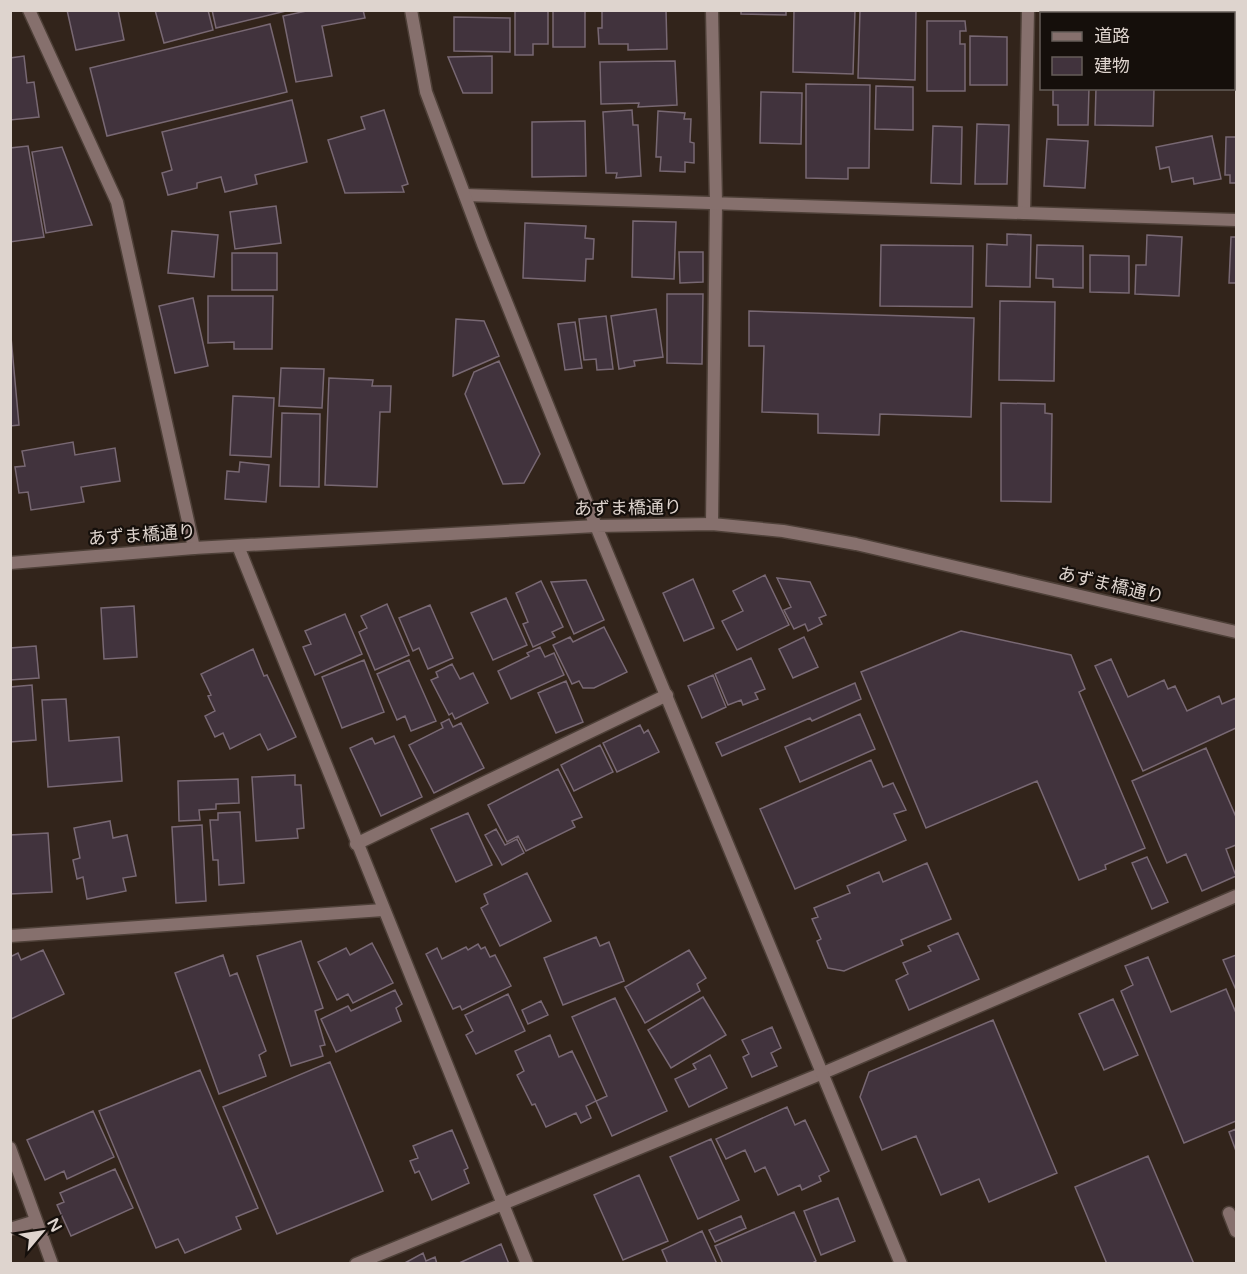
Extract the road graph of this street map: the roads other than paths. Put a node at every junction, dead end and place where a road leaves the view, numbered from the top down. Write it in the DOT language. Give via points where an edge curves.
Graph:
graph roads {
  1 [pos="29,10"];
  2 [pos="411,10"];
  3 [pos="712,10"];
  4 [pos="1028,10"];
  5 [pos="465,195"];
  6 [pos="716,203"];
  7 [pos="1024,213"];
  8 [pos="1236,220"];
  9 [pos="712,524"];
  10 [pos="596,526"];
  11 [pos="238,546"];
  12 [pos="194,548"];
  13 [pos="10,563"];
  14 [pos="1236,633"];
  15 [pos="667,695"];
  16 [pos="356,844"];
  17 [pos="1236,896"];
  18 [pos="383,910"];
  19 [pos="10,936"];
  20 [pos="823,1073"];
  21 [pos="10,1148"];
  22 [pos="502,1205"];
  23 [pos="1229,1214"];
  24 [pos="36,1221"];
  25 [pos="10,1229"];
  26 [pos="1236,1231"];
  27 [pos="52,1263"];
  28 [pos="356,1263"];
  29 [pos="527,1263"];
  30 [pos="901,1263"];
  1 -- 12 [label="street" via="117,202"];
  2 -- 5 [label="street" via="426,92"];
  3 -- 6 [label="street"];
  4 -- 7 [label="street"];
  5 -- 6 [label="street"];
  5 -- 10 [label="street"];
  6 -- 7 [label="street"];
  6 -- 9 [label="street"];
  7 -- 8 [label="street"];
  9 -- 10 [label="street, あずま橋通り"];
  9 -- 14 [label="street, あずま橋通り" via="856,544"];
  10 -- 11 [label="street, あずま橋通り"];
  10 -- 15 [label="street"];
  11 -- 12 [label="street, あずま橋通り"];
  11 -- 16 [label="street"];
  12 -- 13 [label="street, あずま橋通り"];
  15 -- 16 [label="street"];
  15 -- 20 [label="street"];
  16 -- 18 [label="street"];
  17 -- 20 [label="street"];
  18 -- 19 [label="street"];
  18 -- 22 [label="street"];
  20 -- 22 [label="street"];
  20 -- 30 [label="street"];
  21 -- 24 [label="street"];
  22 -- 28 [label="street"];
  22 -- 29 [label="street"];
  23 -- 26 [label="street"];
  24 -- 25 [label="street"];
  24 -- 27 [label="street"];
}
